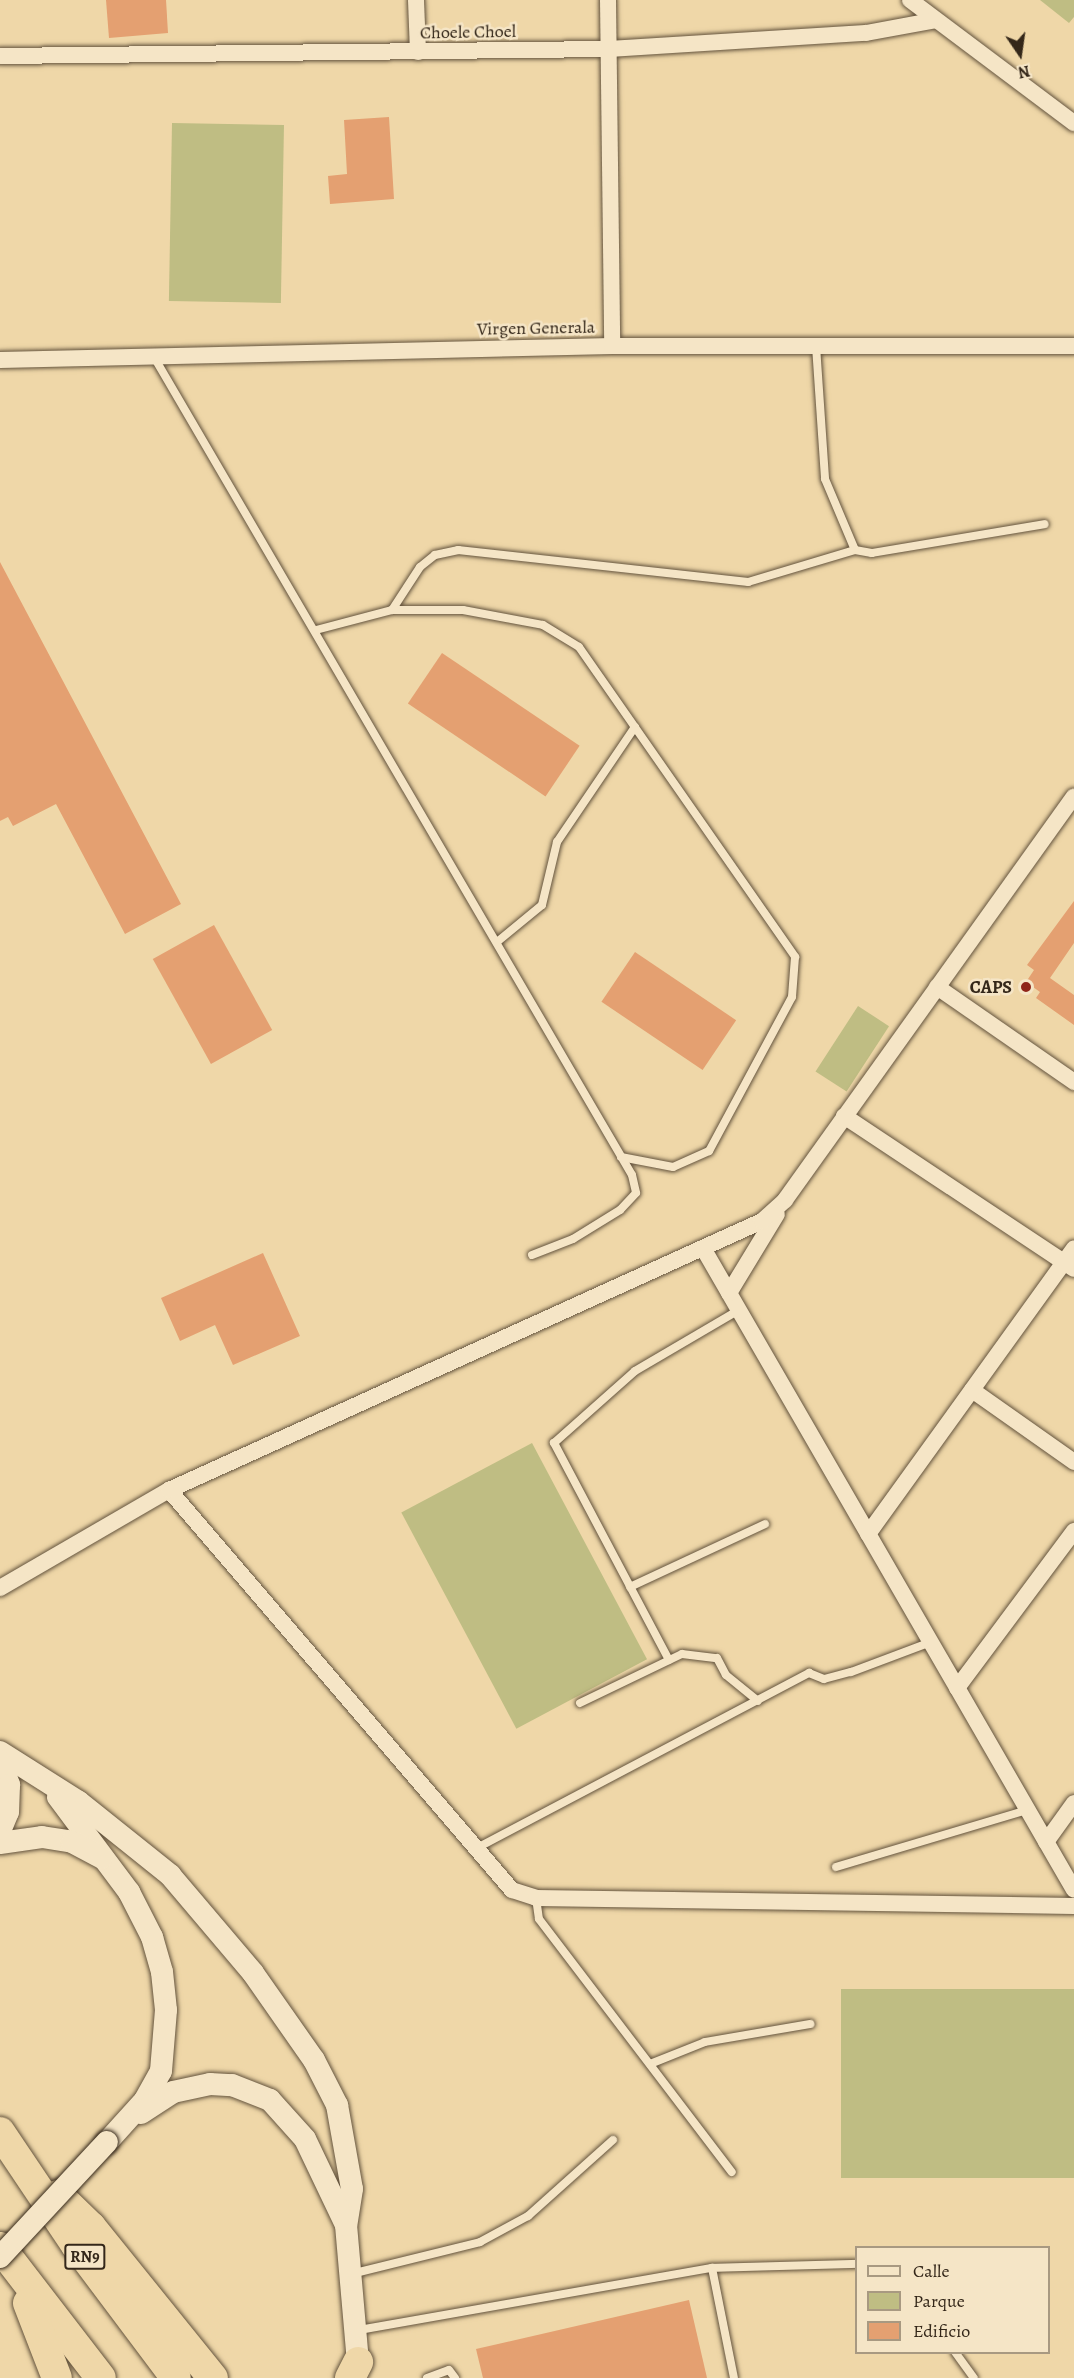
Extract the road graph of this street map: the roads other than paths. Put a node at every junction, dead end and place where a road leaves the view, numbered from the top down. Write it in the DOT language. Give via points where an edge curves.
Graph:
graph roads {
  1 [pos="416,0"];
  2 [pos="608,0"];
  3 [pos="910,0"];
  4 [pos="936,20"];
  5 [pos="609,49"];
  6 [pos="418,52"];
  7 [pos="0,56"];
  8 [pos="1074,123"];
  9 [pos="612,346"];
  10 [pos="816,346"];
  11 [pos="1074,346"];
  12 [pos="154,357"];
  13 [pos="0,360"];
  14 [pos="1045,524"];
  15 [pos="855,550"];
  16 [pos="392,610"];
  17 [pos="316,630"];
  18 [pos="635,727"];
  19 [pos="1073,801"];
  20 [pos="497,942"];
  21 [pos="937,987"];
  22 [pos="1074,1082"];
  23 [pos="843,1116"];
  24 [pos="621,1157"];
  25 [pos="785,1200"];
  26 [pos="703,1248"];
  27 [pos="532,1255"];
  28 [pos="1071,1260"];
  29 [pos="729,1293"];
  30 [pos="739,1310"];
  31 [pos="972,1390"];
  32 [pos="1074,1462"];
  33 [pos="169,1490"];
  34 [pos="765,1524"];
  35 [pos="1074,1532"];
  36 [pos="868,1534"];
  37 [pos="630,1587"];
  38 [pos="0,1588"];
  39 [pos="931,1642"];
  40 [pos="669,1660"];
  41 [pos="957,1688"];
  42 [pos="758,1701"];
  43 [pos="580,1703"];
  44 [pos="0,1752"];
  45 [pos="0,1761"];
  46 [pos="46,1780"];
  47 [pos="1074,1803"];
  48 [pos="1028,1810"];
  49 [pos="0,1831"];
  50 [pos="1046,1842"];
  51 [pos="0,1843"];
  52 [pos="473,1850"];
  53 [pos="109,1861"];
  54 [pos="836,1867"];
  55 [pos="1074,1890"];
  56 [pos="536,1898"];
  57 [pos="1074,1906"];
  58 [pos="810,2024"];
  59 [pos="650,2064"];
  60 [pos="131,2115"];
  61 [pos="0,2132"];
  62 [pos="613,2140"];
  63 [pos="18,2156"];
  64 [pos="732,2172"];
  65 [pos="346,2225"];
  66 [pos="0,2248"];
  67 [pos="0,2257"];
  68 [pos="855,2264"];
  69 [pos="712,2268"];
  70 [pos="351,2274"];
  71 [pos="359,2330"];
  72 [pos="956,2354"];
  73 [pos="357,2373"];
  74 [pos="57,2378"];
  75 [pos="101,2378"];
  76 [pos="176,2378"];
  77 [pos="213,2378"];
  78 [pos="427,2378"];
  79 [pos="456,2378"];
  80 [pos="734,2378"];
  81 [pos="974,2378"];
  1 -- 6 [label="street"];
  2 -- 5 [label="street"];
  3 -- 4 [label="street"];
  4 -- 5 [label="street, Choele Choel" via="866,33"];
  4 -- 8 [label="street"];
  5 -- 6 [label="street, Choele Choel"];
  5 -- 9 [label="street"];
  6 -- 7 [label="street, Choele Choel"];
  9 -- 10 [label="street, Virgen Generala"];
  9 -- 12 [label="street, Virgen Generala"];
  10 -- 11 [label="street, Virgen Generala"];
  10 -- 15 [label="lane" via="825,479"];
  12 -- 13 [label="street, Virgen Generala"];
  12 -- 17 [label="lane"];
  14 -- 15 [label="lane" via="872,553"];
  15 -- 16 [label="lane" via="748,582 458,550 435,555 420,567"];
  16 -- 17 [label="lane"];
  16 -- 18 [label="lane" via="495,612 543,625 579,647"];
  17 -- 20 [label="lane"];
  18 -- 20 [label="lane" via="557,843 542,905"];
  18 -- 24 [label="lane" via="795,957 795,975 792,998 709,1151 673,1167"];
  19 -- 21 [label="street"];
  20 -- 24 [label="lane"];
  21 -- 22 [label="street"];
  21 -- 23 [label="street"];
  23 -- 25 [label="street"];
  23 -- 28 [label="street"];
  24 -- 27 [label="lane" via="636,1193 573,1239"];
  25 -- 26 [label="street" via="762,1221"];
  25 -- 29 [label="street"];
  26 -- 29 [label="street"];
  26 -- 33 [label="street"];
  28 -- 31 [label="street"];
  29 -- 30 [label="street"];
  30 -- 36 [label="street"];
  30 -- 37 [label="lane" via="635,1371 554,1443"];
  31 -- 32 [label="street"];
  31 -- 36 [label="street"];
  33 -- 38 [label="street"];
  33 -- 52 [label="street"];
  34 -- 37 [label="lane"];
  35 -- 41 [label="street"];
  36 -- 39 [label="street"];
  37 -- 40 [label="lane"];
  39 -- 41 [label="street"];
  39 -- 42 [label="lane" via="851,1672 824,1679 810,1674"];
  40 -- 42 [label="lane" via="682,1654 717,1658 726,1675"];
  40 -- 43 [label="lane"];
  41 -- 48 [label="street"];
  42 -- 52 [label="lane"];
  44 -- 46 [label="main road"];
  45 -- 49 [label="main road" via="9,1785 8,1812"];
  46 -- 53 [label="main road"];
  46 -- 65 [label="main road" via="183,1887 296,2033 337,2105 352,2189"];
  47 -- 50 [label="street"];
  48 -- 50 [label="street"];
  48 -- 54 [label="lane"];
  50 -- 55 [label="street"];
  51 -- 53 [label="main road" via="42,1837 72,1842"];
  52 -- 56 [label="street" via="512,1890"];
  53 -- 60 [label="main road" via="152,1936 166,2010 160,2071"];
  56 -- 57 [label="street"];
  56 -- 59 [label="lane" via="539,1919"];
  58 -- 59 [label="lane" via="705,2042"];
  59 -- 64 [label="lane"];
  60 -- 65 [label="main road" via="173,2092 210,2084 232,2085 270,2100 305,2139"];
  60 -- 67 [label="main road, bridge"];
  61 -- 63 [label="highway, RN9"];
  62 -- 70 [label="lane" via="528,2216 480,2242"];
  63 -- 76 [label="highway, RN9" via="76,2245"];
  63 -- 77 [label="highway" via="91,2228"];
  65 -- 70 [label="main road"];
  66 -- 74 [label="highway" via="44,2336"];
  66 -- 75 [label="highway"];
  68 -- 69 [label="lane"];
  69 -- 71 [label="lane"];
  69 -- 80 [label="lane"];
  70 -- 71 [label="main road"];
  71 -- 73 [label="main road"];
  72 -- 81 [label="lane"];
  78 -- 79 [label="lane" via="449,2370"];
}
